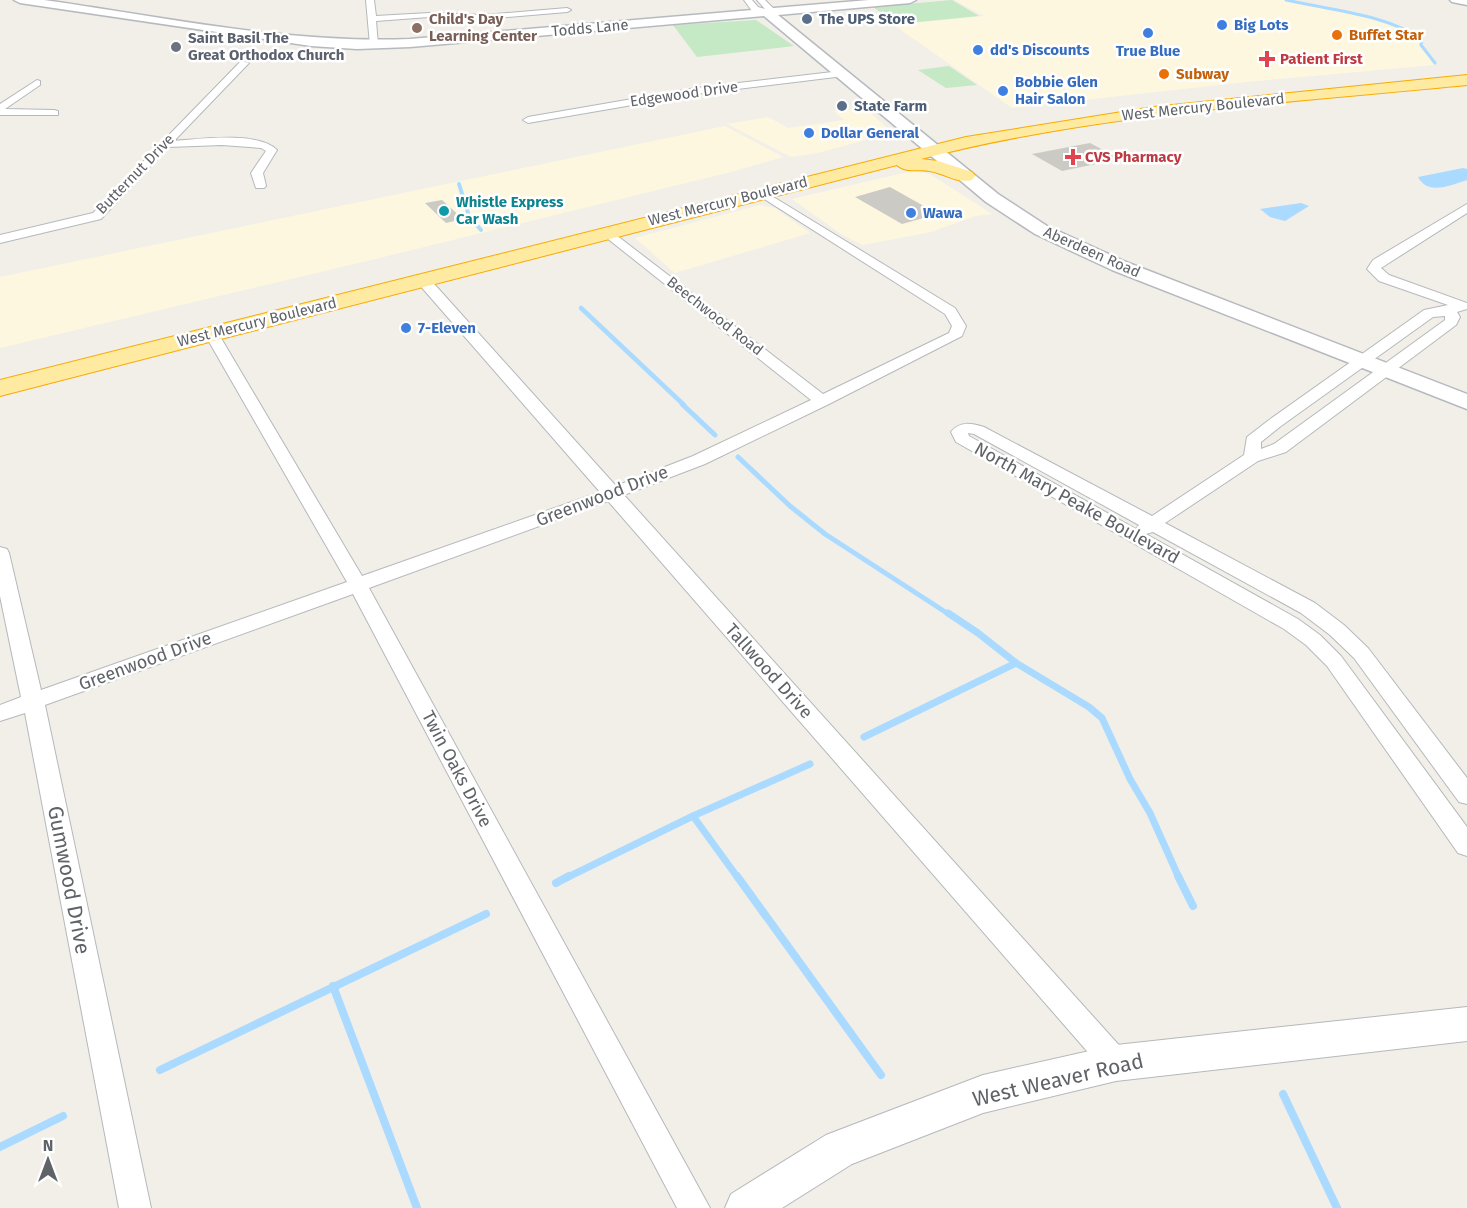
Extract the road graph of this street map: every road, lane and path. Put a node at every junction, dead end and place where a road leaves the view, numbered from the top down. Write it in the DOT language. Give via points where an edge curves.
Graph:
graph roads {
  1 [pos="20,0"];
  2 [pos="370,0"];
  3 [pos="748,0"];
  4 [pos="910,0"];
  5 [pos="1456,0"];
  6 [pos="1467,2"];
  7 [pos="764,7"];
  8 [pos="567,10"];
  9 [pos="371,19"];
  10 [pos="374,45"];
  11 [pos="244,63"];
  12 [pos="1467,68"];
  13 [pos="841,74"];
  14 [pos="1467,80"];
  15 [pos="37,83"];
  16 [pos="0,110"];
  17 [pos="54,112"];
  18 [pos="528,120"];
  19 [pos="925,143"];
  20 [pos="165,144"];
  21 [pos="861,168"];
  22 [pos="965,176"];
  23 [pos="260,186"];
  24 [pos="762,192"];
  25 [pos="1467,208"];
  26 [pos="601,224"];
  27 [pos="0,239"];
  28 [pos="421,267"];
  29 [pos="1458,307"];
  30 [pos="212,333"];
  31 [pos="1359,360"];
  32 [pos="1387,371"];
  33 [pos="0,388"];
  34 [pos="823,401"];
  35 [pos="1467,402"];
  36 [pos="1252,457"];
  37 [pos="612,494"];
  38 [pos="1153,523"];
  39 [pos="1134,536"];
  40 [pos="0,553"];
  41 [pos="358,585"];
  42 [pos="33,701"];
  43 [pos="0,713"];
  44 [pos="1467,795"];
  45 [pos="1467,846"];
  46 [pos="1467,1024"];
  47 [pos="1116,1063"];
  48 [pos="135,1208"];
  49 [pos="694,1208"];
  50 [pos="745,1208"];
  1 -- 10 [label="main road, Todds Lane" via="311,42"];
  2 -- 9 [label="street"];
  3 -- 7 [label="street" via="755,9"];
  4 -- 7 [label="main road, Todds Lane"];
  5 -- 6 [label="main road"];
  7 -- 10 [label="main road, Todds Lane"];
  7 -- 13 [label="main road, Aberdeen Road"];
  8 -- 9 [label="street"];
  9 -- 10 [label="street"];
  11 -- 20 [label="street, Butternut Drive"];
  12 -- 19 [label="highway, West Mercury Boulevard" via="1016,117"];
  13 -- 18 [label="street, Edgewood Drive" via="696,91"];
  13 -- 19 [label="main road, Aberdeen Road"];
  14 -- 19 [label="highway, West Mercury Boulevard" via="1116,116"];
  15 -- 16 [label="street"];
  16 -- 17 [label="street"];
  19 -- 21 [label="highway, West Mercury Boulevard"];
  19 -- 22 [label="main road, Aberdeen Road"];
  19 -- 26 [label="highway, West Mercury Boulevard"];
  20 -- 23 [label="street" via="266,145 272,150 257,173"];
  20 -- 27 [label="street, Butternut Drive" via="97,216"];
  21 -- 22 [label="highway" via="922,164"];
  21 -- 24 [label="highway, West Mercury Boulevard"];
  22 -- 31 [label="main road, Aberdeen Road" via="1012,212 1063,242"];
  24 -- 26 [label="highway, West Mercury Boulevard"];
  24 -- 34 [label="street, Greenwood Drive" via="950,311 960,326 950,340"];
  25 -- 29 [label="street" via="1374,269 1384,278"];
  26 -- 28 [label="highway, West Mercury Boulevard"];
  26 -- 34 [label="street, Beechwood Road"];
  28 -- 30 [label="highway, West Mercury Boulevard"];
  28 -- 37 [label="street, Tallwood Drive"];
  29 -- 31 [label="street" via="1428,313"];
  29 -- 32 [label="street" via="1451,322"];
  30 -- 33 [label="highway, West Mercury Boulevard"];
  30 -- 41 [label="street, Twin Oaks Drive"];
  31 -- 32 [label="main road, Aberdeen Road"];
  31 -- 36 [label="street" via="1253,440"];
  32 -- 35 [label="main road, Aberdeen Road"];
  32 -- 36 [label="street" via="1280,448"];
  34 -- 37 [label="street, Greenwood Drive" via="699,460"];
  36 -- 38 [label="street"];
  37 -- 41 [label="street, Greenwood Drive"];
  37 -- 47 [label="street, Tallwood Drive"];
  38 -- 39 [label="street"];
  38 -- 39 [label="street, North Mary Peake Boulevard" via="978,430 965,428 959,432 962,439"];
  38 -- 44 [label="street, North Mary Peake Boulevard" via="1308,609 1337,630 1361,653"];
  39 -- 45 [label="street, North Mary Peake Boulevard" via="1313,640 1334,661"];
  40 -- 42 [label="street, Gumwood Drive"];
  41 -- 42 [label="street, Greenwood Drive"];
  41 -- 49 [label="street, Twin Oaks Drive"];
  42 -- 43 [label="street, Greenwood Drive"];
  42 -- 48 [label="street, Gumwood Drive"];
  46 -- 47 [label="street, West Weaver Road"];
  47 -- 50 [label="street, West Weaver Road" via="983,1095 840,1149"];
}
